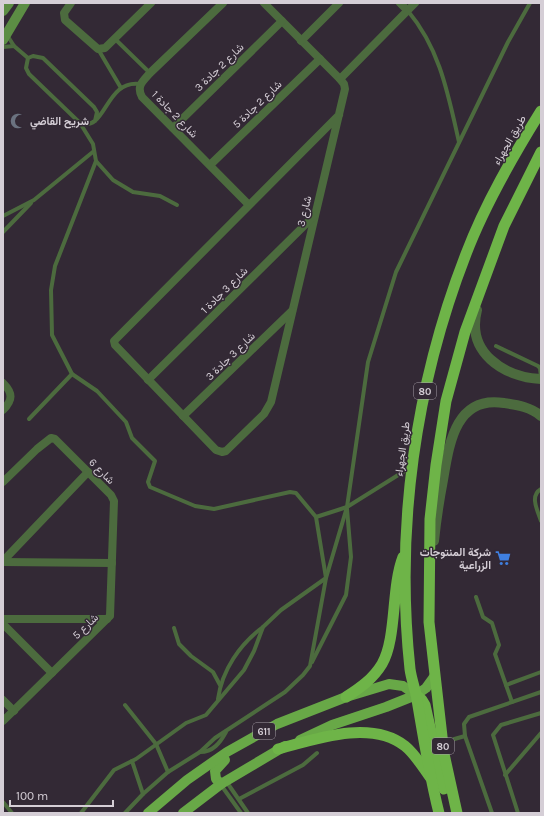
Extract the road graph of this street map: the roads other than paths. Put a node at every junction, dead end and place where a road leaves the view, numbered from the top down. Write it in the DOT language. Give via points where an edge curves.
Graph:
graph roads {
  1 [pos="9,3"];
  2 [pos="25,3"];
  3 [pos="71,3"];
  4 [pos="150,3"];
  5 [pos="264,3"];
  6 [pos="339,3"];
  7 [pos="400,3"];
  8 [pos="415,3"];
  9 [pos="530,3"];
  10 [pos="221,4"];
  11 [pos="407,10"];
  12 [pos="3,11"];
  13 [pos="282,21"];
  14 [pos="5,37"];
  15 [pos="114,38"];
  16 [pos="301,41"];
  17 [pos="14,46"];
  18 [pos="3,47"];
  19 [pos="98,50"];
  20 [pos="28,58"];
  21 [pos="320,59"];
  22 [pos="150,73"];
  23 [pos="340,79"];
  24 [pos="140,84"];
  25 [pos="120,88"];
  26 [pos="541,111"];
  27 [pos="339,115"];
  28 [pos="95,122"];
  29 [pos="80,123"];
  30 [pos="172,128"];
  31 [pos="459,142"];
  32 [pos="94,151"];
  33 [pos="541,152"];
  34 [pos="96,161"];
  35 [pos="210,165"];
  36 [pos="34,200"];
  37 [pos="248,204"];
  38 [pos="177,205"];
  39 [pos="3,216"];
  40 [pos="314,216"];
  41 [pos="3,232"];
  42 [pos="489,267"];
  43 [pos="292,311"];
  44 [pos="496,346"];
  45 [pos="72,374"];
  46 [pos="541,378"];
  47 [pos="148,380"];
  48 [pos="3,383"];
  49 [pos="3,410"];
  50 [pos="183,416"];
  51 [pos="541,416"];
  52 [pos="29,420"];
  53 [pos="412,467"];
  54 [pos="88,472"];
  55 [pos="3,482"];
  56 [pos="541,489"];
  57 [pos="347,507"];
  58 [pos="316,517"];
  59 [pos="541,521"];
  60 [pos="407,547"];
  61 [pos="3,562"];
  62 [pos="112,564"];
  63 [pos="326,578"];
  64 [pos="429,593"];
  65 [pos="476,597"];
  66 [pos="3,619"];
  67 [pos="107,619"];
  68 [pos="3,624"];
  69 [pos="263,627"];
  70 [pos="174,628"];
  71 [pos="310,666"];
  72 [pos="541,672"];
  73 [pos="52,673"];
  74 [pos="434,677"];
  75 [pos="220,685"];
  76 [pos="506,685"];
  77 [pos="541,692"];
  78 [pos="416,695"];
  79 [pos="346,697"];
  80 [pos="218,699"];
  81 [pos="3,700"];
  82 [pos="512,702"];
  83 [pos="125,705"];
  84 [pos="421,706"];
  85 [pos="14,711"];
  86 [pos="541,713"];
  87 [pos="3,722"];
  88 [pos="228,730"];
  89 [pos="541,733"];
  90 [pos="465,736"];
  91 [pos="442,742"];
  92 [pos="156,744"];
  93 [pos="216,747"];
  94 [pos="278,749"];
  95 [pos="230,751"];
  96 [pos="200,752"];
  97 [pos="317,753"];
  98 [pos="132,761"];
  99 [pos="168,772"];
  100 [pos="505,775"];
  101 [pos="432,780"];
  102 [pos="224,783"];
  103 [pos="143,794"];
  104 [pos="239,799"];
  105 [pos="3,802"];
  106 [pos="12,813"];
  107 [pos="81,813"];
  108 [pos="125,813"];
  109 [pos="148,813"];
  110 [pos="183,813"];
  111 [pos="241,813"];
  112 [pos="248,813"];
  113 [pos="439,813"];
  114 [pos="456,813"];
  115 [pos="492,813"];
  116 [pos="518,813"];
  1 -- 12 [label="main road"];
  2 -- 14 [label="main road"];
  3 -- 19 [label="street" via="64,13 65,20"];
  4 -- 15 [label="street"];
  5 -- 13 [label="street"];
  6 -- 16 [label="street"];
  7 -- 11 [label="street"];
  8 -- 11 [label="street"];
  9 -- 31 [label="lane"];
  10 -- 22 [label="street, شارع 2 جادة 1"];
  11 -- 23 [label="street"];
  11 -- 31 [label="lane" via="421,27 438,58"];
  13 -- 16 [label="street"];
  13 -- 30 [label="street, شارع 2 جادة 3"];
  14 -- 17 [label="lane"];
  15 -- 19 [label="street" via="105,48"];
  15 -- 22 [label="lane"];
  16 -- 21 [label="street"];
  17 -- 18 [label="lane"];
  17 -- 20 [label="lane"];
  19 -- 25 [label="lane"];
  20 -- 28 [label="lane" via="43,58 94,107 98,112"];
  20 -- 29 [label="lane" via="26,68 29,74"];
  21 -- 23 [label="street"];
  21 -- 35 [label="street, شارع 2 جادة 5"];
  22 -- 24 [label="street, شارع 2 جادة 1"];
  23 -- 27 [label="street" via="346,89"];
  24 -- 25 [label="lane" via="132,83"];
  24 -- 30 [label="street, شارع 2 جادة 1" via="139,91 142,97"];
  25 -- 28 [label="lane"];
  26 -- 53 [label="highway, طريق الجهراء / 80" via="491,199 466,254 442,326 424,396"];
  27 -- 37 [label="street, شارع 3"];
  27 -- 40 [label="street, شارع 3"];
  28 -- 29 [label="lane" via="90,125"];
  29 -- 32 [label="lane" via="90,137"];
  30 -- 35 [label="street, شارع 2 جادة 1"];
  31 -- 57 [label="lane" via="396,272 368,362"];
  32 -- 34 [label="lane"];
  32 -- 36 [label="lane"];
  33 -- 42 [label="highway, 80" via="504,226"];
  34 -- 38 [label="lane" via="113,180 133,192 160,196"];
  34 -- 45 [label="lane" via="55,266 51,290 52,335"];
  35 -- 37 [label="street, شارع 2 جادة 1"];
  36 -- 39 [label="lane"];
  36 -- 41 [label="lane"];
  37 -- 47 [label="street, شارع 3" via="114,341"];
  40 -- 43 [label="street, شارع 3"];
  40 -- 47 [label="street, شارع 3 جادة 1"];
  42 -- 46 [label="street" via="474,322 477,341 484,352 513,374"];
  42 -- 64 [label="highway, 80" via="465,332 446,401 430,519"];
  43 -- 50 [label="street, شارع 3 جادة 3"];
  43 -- 50 [label="street, شارع 3" via="271,402 264,414 226,451 216,450"];
  44 -- 46 [label="lane" via="538,366"];
  45 -- 52 [label="lane"];
  45 -- 58 [label="lane" via="102,396 126,422 132,438 156,461 148,482 150,487 195,506 214,509 293,492"];
  47 -- 50 [label="street, شارع 3"];
  48 -- 49 [label="street" via="11,397 10,404"];
  51 -- 64 [label="street" via="519,405 491,401 466,413 458,423 451,436 443,478"];
  53 -- 57 [label="lane"];
  53 -- 60 [label="highway, طريق الجهراء / 80"];
  54 -- 55 [label="street, شارع 6" via="51,438"];
  54 -- 61 [label="street"];
  54 -- 62 [label="street, شارع 6" via="114,501"];
  56 -- 59 [label="lane" via="534,498"];
  57 -- 58 [label="lane"];
  57 -- 63 [label="lane"];
  57 -- 71 [label="lane" via="351,557 346,595"];
  58 -- 63 [label="lane"];
  60 -- 78 [label="highway, طريق الجهراء / 80" via="410,671"];
  60 -- 79 [label="highway" via="399,568 388,646 383,663 370,680"];
  61 -- 62 [label="street"];
  62 -- 67 [label="street, شارع 6" via="112,612"];
  63 -- 69 [label="lane" via="281,610"];
  63 -- 71 [label="lane"];
  64 -- 74 [label="highway, 80"];
  65 -- 76 [label="lane" via="484,617 492,623 499,645 495,654"];
  66 -- 67 [label="street, شارع 5"];
  67 -- 73 [label="street, شارع 5"];
  68 -- 73 [label="street"];
  69 -- 75 [label="lane" via="250,636 238,652"];
  69 -- 80 [label="lane" via="244,670"];
  70 -- 75 [label="lane" via="179,644 213,672"];
  71 -- 88 [label="lane" via="285,692"];
  72 -- 76 [label="lane"];
  73 -- 85 [label="street, شارع 5"];
  74 -- 78 [label="main road, 611" via="426,688"];
  74 -- 91 [label="highway, 80"];
  75 -- 80 [label="lane"];
  76 -- 82 [label="lane"];
  77 -- 82 [label="lane"];
  78 -- 79 [label="main road, 611" via="403,686 393,684"];
  78 -- 84 [label="highway" via="422,700"];
  78 -- 94 [label="main road, 611" via="332,725"];
  79 -- 95 [label="main road, 611" via="277,724"];
  80 -- 92 [label="lane" via="206,715 186,723"];
  81 -- 85 [label="street"];
  82 -- 90 [label="lane" via="470,717 464,724"];
  83 -- 92 [label="lane"];
  84 -- 101 [label="highway, 80"];
  84 -- 114 [label="highway" via="444,791"];
  85 -- 87 [label="street, شارع 5"];
  86 -- 100 [label="lane" via="501,725 495,732 494,739"];
  88 -- 93 [label="lane"];
  88 -- 96 [label="lane"];
  89 -- 100 [label="lane"];
  90 -- 91 [label="lane"];
  90 -- 115 [label="lane"];
  91 -- 114 [label="highway, 80"];
  92 -- 98 [label="lane"];
  92 -- 99 [label="lane"];
  93 -- 95 [label="lane"];
  93 -- 96 [label="lane"];
  94 -- 101 [label="highway" via="318,738 372,733 390,737 405,746"];
  94 -- 102 [label="main road, 611"];
  95 -- 102 [label="main road" via="215,772 216,779"];
  95 -- 109 [label="main road, 611" via="187,780"];
  96 -- 99 [label="lane"];
  97 -- 104 [label="lane" via="303,765"];
  98 -- 103 [label="lane"];
  98 -- 107 [label="lane" via="114,770"];
  99 -- 103 [label="lane"];
  100 -- 116 [label="lane"];
  101 -- 113 [label="highway, 80"];
  102 -- 104 [label="lane"];
  102 -- 110 [label="main road, 611"];
  102 -- 111 [label="lane"];
  103 -- 108 [label="lane"];
  104 -- 112 [label="lane"];
  105 -- 106 [label="lane"];
}
